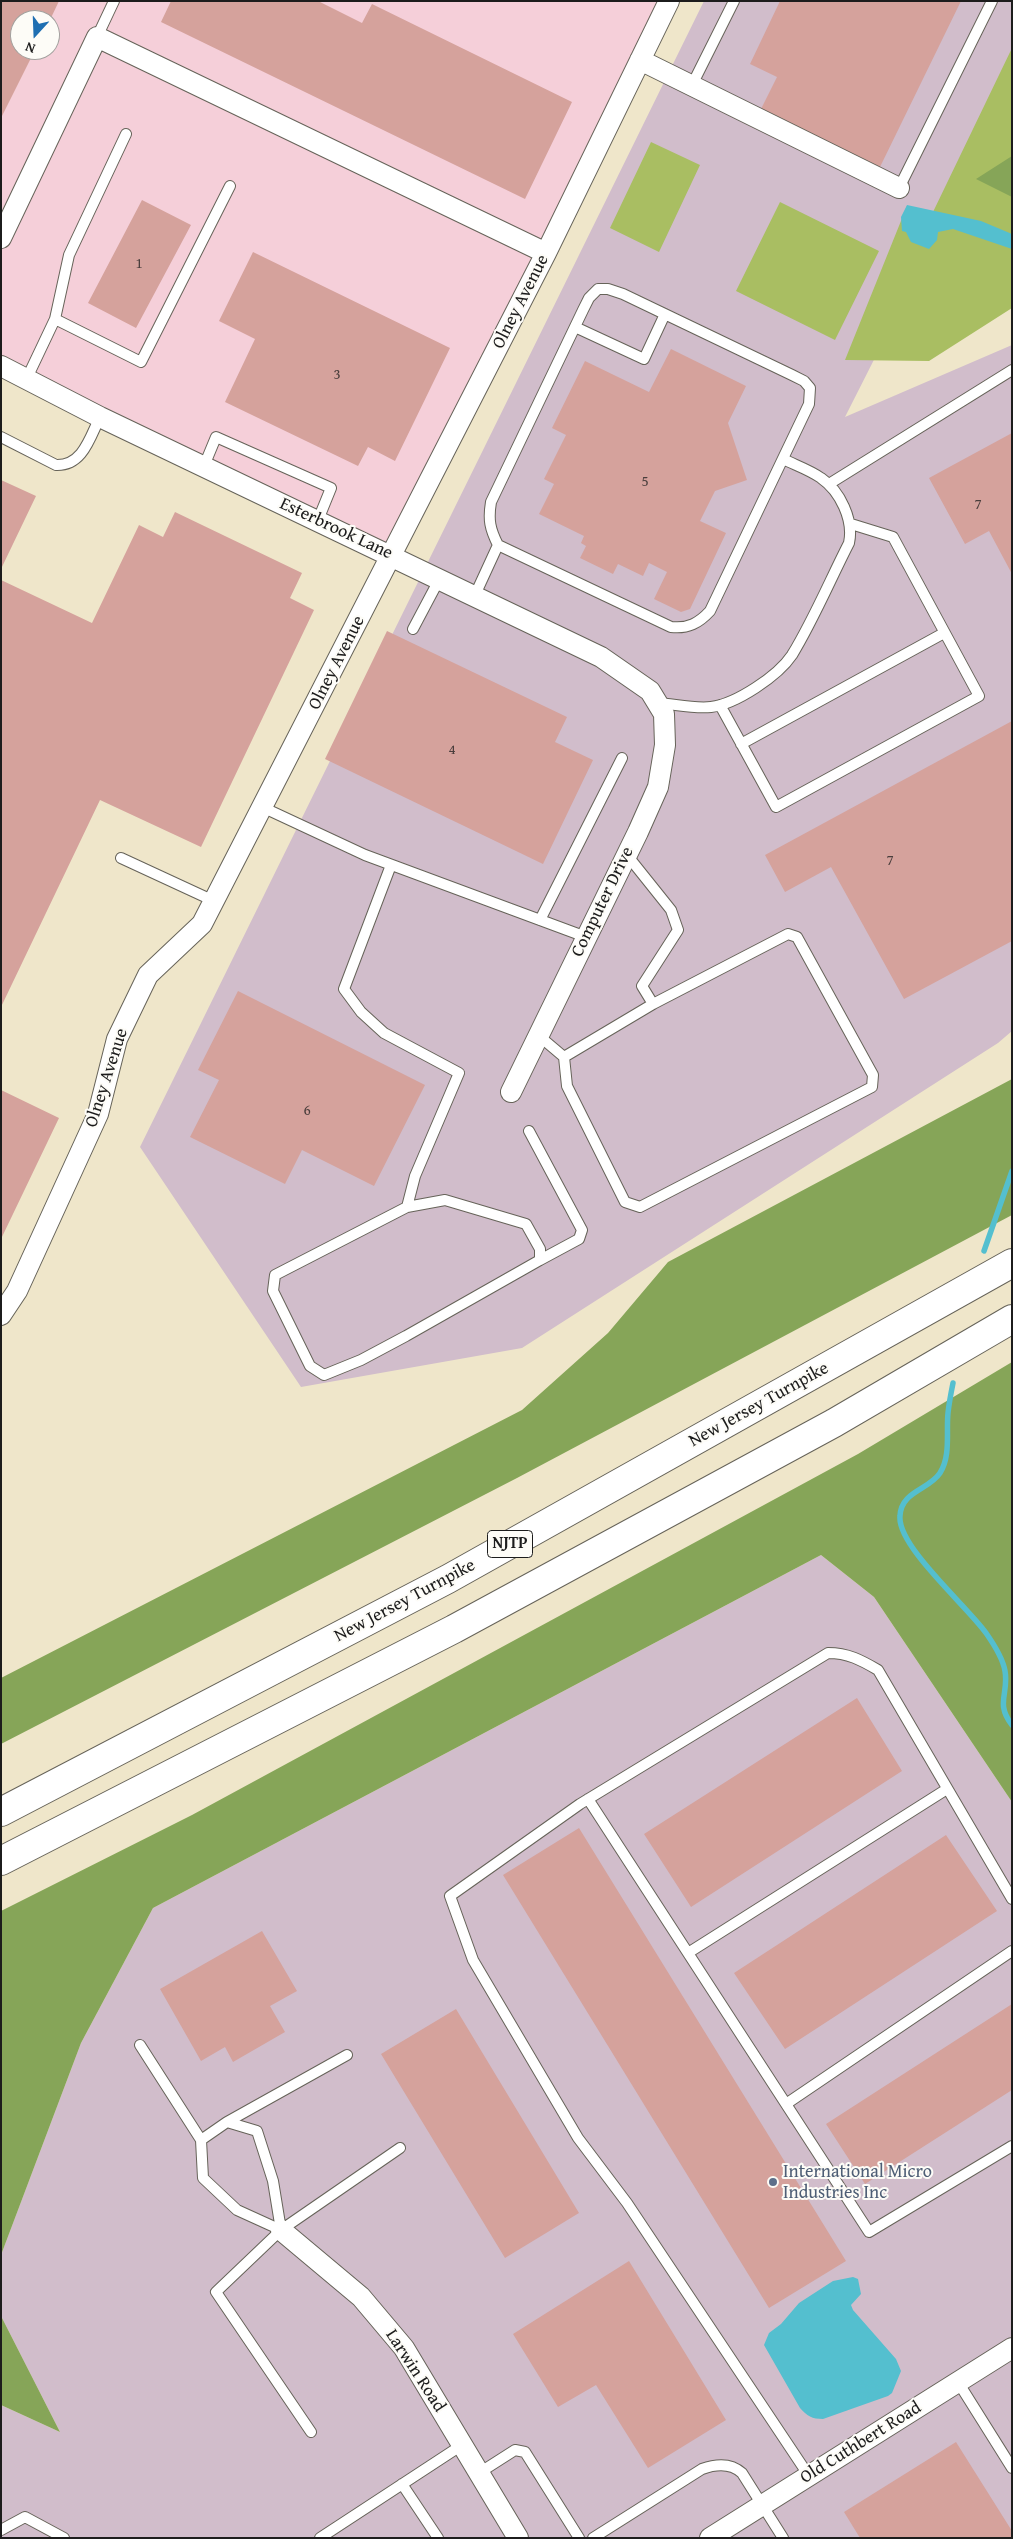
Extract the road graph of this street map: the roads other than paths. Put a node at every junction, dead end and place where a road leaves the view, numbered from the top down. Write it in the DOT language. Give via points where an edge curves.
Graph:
graph roads {
  1 [pos="114,1"];
  2 [pos="669,1"];
  3 [pos="734,1"];
  4 [pos="992,1"];
  5 [pos="97,37"];
  6 [pos="640,60"];
  7 [pos="692,86"];
  8 [pos="126,134"];
  9 [pos="230,186"];
  10 [pos="899,188"];
  11 [pos="1,238"];
  12 [pos="546,253"];
  13 [pos="666,314"];
  14 [pos="55,320"];
  15 [pos="575,327"];
  16 [pos="1,366"];
  17 [pos="1012,370"];
  18 [pos="27,378"];
  19 [pos="100,417"];
  20 [pos="1,438"];
  21 [pos="783,459"];
  22 [pos="204,466"];
  23 [pos="829,484"];
  24 [pos="318,520"];
  25 [pos="851,524"];
  26 [pos="498,545"];
  27 [pos="392,555"];
  28 [pos="440,578"];
  29 [pos="475,595"];
  30 [pos="414,629"];
  31 [pos="944,633"];
  32 [pos="658,704"];
  33 [pos="720,706"];
  34 [pos="741,744"];
  35 [pos="622,758"];
  36 [pos="262,807"];
  37 [pos="627,855"];
  38 [pos="121,858"];
  39 [pos="392,865"];
  40 [pos="214,901"];
  41 [pos="540,920"];
  42 [pos="586,938"];
  43 [pos="653,1004"];
  44 [pos="538,1035"];
  45 [pos="564,1057"];
  46 [pos="511,1092"];
  47 [pos="530,1131"];
  48 [pos="407,1207"];
  49 [pos="540,1260"];
  50 [pos="1012,1262"];
  51 [pos="1,1315"];
  52 [pos="1012,1319"];
  53 [pos="947,1789"];
  54 [pos="588,1799"];
  55 [pos="1,1812"];
  56 [pos="1,1861"];
  57 [pos="1012,1899"];
  58 [pos="1012,1951"];
  59 [pos="688,1953"];
  60 [pos="140,2045"];
  61 [pos="347,2055"];
  62 [pos="786,2104"];
  63 [pos="227,2122"];
  64 [pos="201,2140"];
  65 [pos="1012,2146"];
  66 [pos="400,2148"];
  67 [pos="281,2230"];
  68 [pos="1012,2348"];
  69 [pos="958,2382"];
  70 [pos="311,2432"];
  71 [pos="462,2444"];
  72 [pos="1012,2468"];
  73 [pos="479,2473"];
  74 [pos="809,2476"];
  75 [pos="402,2484"];
  76 [pos="762,2505"];
  77 [pos="1,2530"];
  78 [pos="64,2538"];
  79 [pos="320,2538"];
  80 [pos="438,2538"];
  81 [pos="518,2538"];
  82 [pos="579,2538"];
  83 [pos="594,2538"];
  84 [pos="710,2538"];
  85 [pos="783,2538"];
  1 -- 5 [label="lane"];
  2 -- 6 [label="street, Olney Avenue"];
  3 -- 7 [label="lane"];
  4 -- 10 [label="lane"];
  5 -- 11 [label="street"];
  5 -- 12 [label="street"];
  6 -- 7 [label="street"];
  6 -- 12 [label="street, Olney Avenue"];
  7 -- 10 [label="street"];
  8 -- 14 [label="lane" via="69,255"];
  9 -- 14 [label="lane" via="141,362"];
  12 -- 27 [label="street, Olney Avenue"];
  13 -- 15 [label="lane" via="608,288 598,289 589,298"];
  13 -- 15 [label="lane" via="644,359"];
  13 -- 21 [label="lane" via="804,381 810,388 809,404"];
  14 -- 18 [label="lane"];
  15 -- 26 [label="lane" via="491,502 488,518"];
  16 -- 18 [label="street, Esterbrook Lane"];
  17 -- 23 [label="lane"];
  18 -- 19 [label="street, Esterbrook Lane"];
  19 -- 20 [label="lane" via="82,453 66,465 56,465"];
  19 -- 22 [label="street, Esterbrook Lane"];
  21 -- 23 [label="lane"];
  21 -- 26 [label="lane" via="710,611 695,624 671,627"];
  22 -- 24 [label="street, Esterbrook Lane"];
  22 -- 24 [label="lane" via="216,437 331,488"];
  23 -- 25 [label="lane"];
  24 -- 27 [label="street, Esterbrook Lane"];
  25 -- 31 [label="lane" via="893,537"];
  25 -- 33 [label="lane" via="849,543 792,655 761,684"];
  26 -- 29 [label="lane"];
  27 -- 28 [label="street, Esterbrook Lane"];
  27 -- 36 [label="street, Olney Avenue"];
  28 -- 29 [label="street, Esterbrook Lane"];
  28 -- 30 [label="lane"];
  29 -- 32 [label="street, Esterbrook Lane" via="601,656 650,691"];
  31 -- 34 [label="lane"];
  31 -- 34 [label="lane" via="979,696 962,706 776,806"];
  32 -- 33 [label="lane"];
  32 -- 37 [label="street, Computer Drive" via="664,714 665,745 658,786"];
  33 -- 34 [label="lane"];
  35 -- 41 [label="lane"];
  36 -- 39 [label="lane"];
  36 -- 40 [label="street, Olney Avenue"];
  37 -- 42 [label="street, Computer Drive"];
  37 -- 43 [label="lane" via="671,910 678,930 642,986"];
  38 -- 40 [label="lane"];
  39 -- 41 [label="lane"];
  39 -- 48 [label="lane" via="344,989 361,1012 384,1033 459,1072 415,1176"];
  40 -- 51 [label="street, Olney Avenue" via="202,924 148,975 117,1039 98,1114 17,1291"];
  41 -- 42 [label="lane"];
  42 -- 44 [label="street, Computer Drive"];
  43 -- 45 [label="lane"];
  43 -- 45 [label="lane" via="788,934 797,937 874,1075 872,1086 640,1208 626,1202 567,1086"];
  44 -- 45 [label="lane"];
  44 -- 46 [label="street, Computer Drive"];
  47 -- 49 [label="lane" via="582,1230 579,1239"];
  48 -- 49 [label="lane" via="445,1200 526,1224 540,1249"];
  48 -- 49 [label="lane" via="275,1275 273,1291 310,1366 324,1375 406,1336"];
  50 -- 55 [label="highway, New Jersey Turnpike / NJTP" via="448,1579"];
  52 -- 56 [label="highway, NJTP" via="834,1423 462,1625"];
  53 -- 54 [label="lane" via="878,1670 858,1658 828,1653"];
  53 -- 57 [label="lane"];
  53 -- 59 [label="lane"];
  54 -- 59 [label="lane"];
  54 -- 74 [label="lane" via="450,1896 472,1960 578,2138 627,2203"];
  58 -- 62 [label="lane"];
  59 -- 62 [label="lane"];
  60 -- 64 [label="lane"];
  61 -- 63 [label="lane"];
  62 -- 65 [label="lane" via="869,2232"];
  63 -- 64 [label="lane"];
  63 -- 67 [label="lane" via="257,2131 273,2181"];
  64 -- 67 [label="lane" via="203,2178 237,2210"];
  66 -- 67 [label="lane"];
  67 -- 70 [label="lane" via="216,2292"];
  67 -- 71 [label="street, Larwin Road" via="361,2297 404,2348"];
  68 -- 69 [label="street, Old Cuthbert Road"];
  69 -- 72 [label="lane"];
  69 -- 74 [label="street, Old Cuthbert Road"];
  71 -- 73 [label="street, Larwin Road"];
  71 -- 75 [label="lane"];
  73 -- 81 [label="street, Larwin Road"];
  73 -- 82 [label="lane" via="516,2450 525,2452"];
  74 -- 76 [label="street, Old Cuthbert Road"];
  75 -- 79 [label="lane"];
  75 -- 80 [label="lane"];
  76 -- 83 [label="lane" via="737,2469 712,2465"];
  76 -- 84 [label="street, Old Cuthbert Road"];
  76 -- 85 [label="lane"];
  77 -- 78 [label="lane" via="25,2518"];
}
